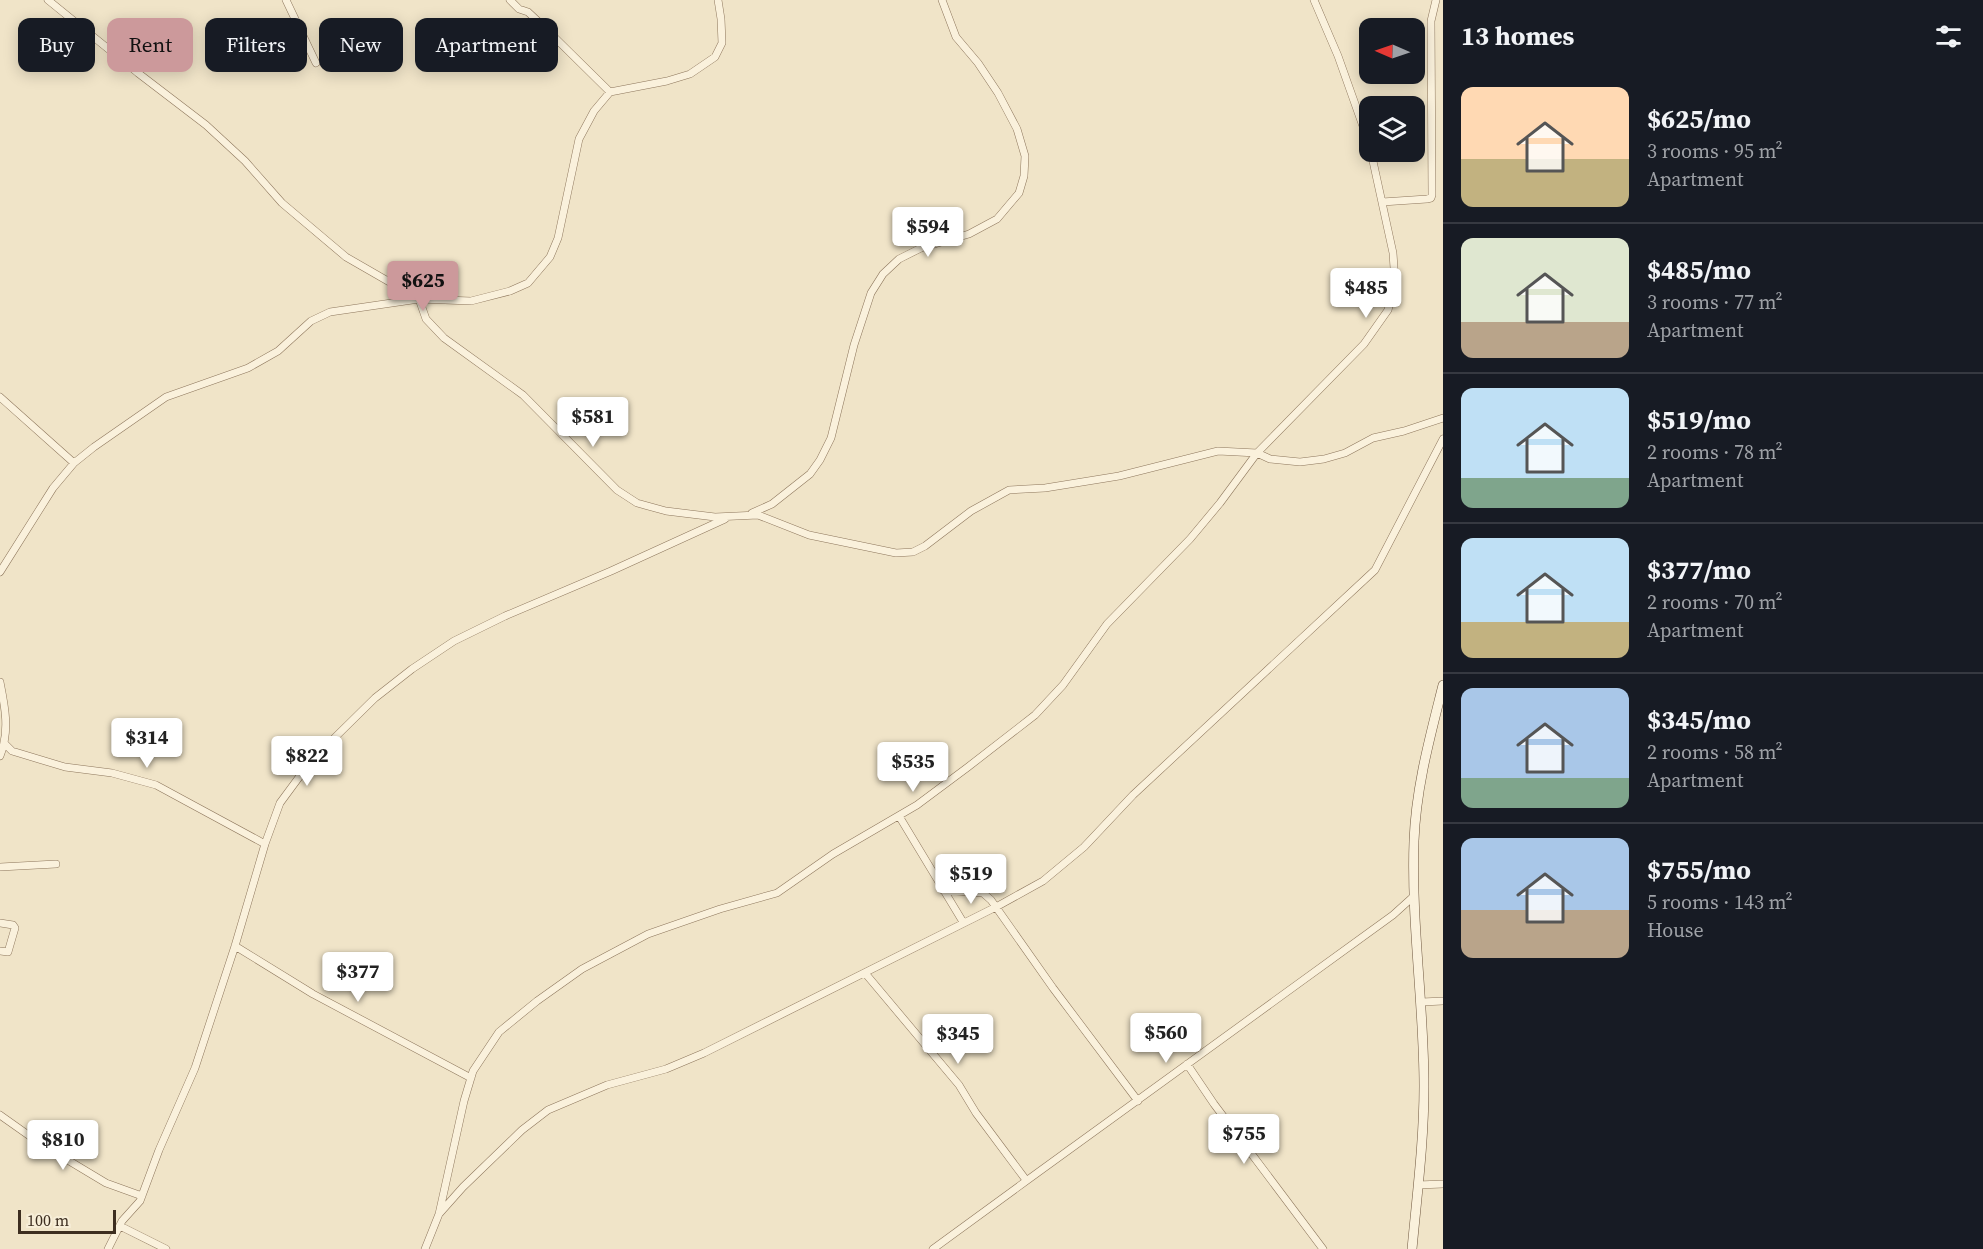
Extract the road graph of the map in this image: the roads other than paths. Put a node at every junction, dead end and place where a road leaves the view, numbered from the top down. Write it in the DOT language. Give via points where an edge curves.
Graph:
graph roads {
  1 [pos="48,0"];
  2 [pos="286,0"];
  3 [pos="510,0"];
  4 [pos="718,0"];
  5 [pos="942,0"];
  6 [pos="1314,0"];
  7 [pos="1436,0"];
  8 [pos="316,63"];
  9 [pos="610,92"];
  10 [pos="1359,115"];
  11 [pos="1373,162"];
  12 [pos="1382,202"];
  13 [pos="419,299"];
  14 [pos="0,397"];
  15 [pos="1443,418"];
  16 [pos="1443,439"];
  17 [pos="1257,453"];
  18 [pos="74,463"];
  19 [pos="730,516"];
  20 [pos="741,516"];
  21 [pos="0,572"];
  22 [pos="0,682"];
  23 [pos="1443,685"];
  24 [pos="5,744"];
  25 [pos="0,756"];
  26 [pos="899,816"];
  27 [pos="265,844"];
  28 [pos="56,864"];
  29 [pos="0,867"];
  30 [pos="943,890"];
  31 [pos="1414,896"];
  32 [pos="996,907"];
  33 [pos="963,922"];
  34 [pos="0,923"];
  35 [pos="235,946"];
  36 [pos="0,951"];
  37 [pos="865,973"];
  38 [pos="1443,1001"];
  39 [pos="1422,1002"];
  40 [pos="1187,1064"];
  41 [pos="471,1078"];
  42 [pos="1138,1101"];
  43 [pos="0,1115"];
  44 [pos="1026,1180"];
  45 [pos="1443,1184"];
  46 [pos="1418,1185"];
  47 [pos="142,1196"];
  48 [pos="439,1214"];
  49 [pos="120,1226"];
  50 [pos="108,1249"];
  51 [pos="166,1249"];
  52 [pos="425,1249"];
  53 [pos="933,1249"];
  54 [pos="1323,1249"];
  55 [pos="1412,1249"];
  1 -- 13 [label="street" via="206,125 282,203 346,257"];
  2 -- 8 [label="street"];
  3 -- 9 [label="street" via="528,12"];
  4 -- 9 [label="street" via="722,43 715,57 690,74"];
  5 -- 20 [label="street" via="956,38 978,63 1017,129 1024,156 1019,193 997,219 969,234 921,248 899,259 883,274 871,293 831,438 820,460 810,474 772,504"];
  6 -- 10 [label="street"];
  7 -- 12 [label="street" via="1431,21 1432,195 1427,199"];
  9 -- 13 [label="street" via="579,139 558,238 538,273 528,283 510,291 471,301"];
  11 -- 12 [label="street"];
  12 -- 17 [label="street" via="1395,283 1388,310 1364,344"];
  13 -- 18 [label="street" via="330,312 311,321 278,351 248,368 166,397"];
  13 -- 19 [label="street" via="426,319 444,338 523,395 617,490 637,503 666,511"];
  14 -- 18 [label="street"];
  15 -- 17 [label="street" via="1372,438 1345,453 1323,459 1300,462 1270,459"];
  16 -- 32 [label="street" via="1376,570 1133,795 1084,847 1043,881"];
  17 -- 20 [label="street" via="1218,451 1119,476 1009,490 913,552 896,553 828,539 758,515"];
  17 -- 26 [label="street" via="1190,539 1107,624 1063,685 1035,715"];
  18 -- 21 [label="street" via="53,488"];
  19 -- 20 [label="street"];
  19 -- 27 [label="street" via="505,615 454,641 412,669 375,698 311,761 280,803"];
  22 -- 24 [label="street"];
  23 -- 31 [label="main road" via="1421,774 1414,840"];
  24 -- 25 [label="street"];
  24 -- 27 [label="street" via="12,751 65,767 112,772 156,785"];
  26 -- 30 [label="street"];
  26 -- 41 [label="street" via="833,854 777,893 648,934 582,969 499,1032"];
  27 -- 35 [label="street"];
  28 -- 29 [label="street"];
  30 -- 32 [label="street" via="983,893"];
  30 -- 33 [label="street"];
  31 -- 39 [label="main road"];
  31 -- 40 [label="street"];
  32 -- 33 [label="street"];
  32 -- 42 [label="street"];
  33 -- 37 [label="street"];
  34 -- 36 [label="street" via="15,928 8,952"];
  35 -- 41 [label="street" via="314,994"];
  35 -- 47 [label="street" via="195,1068"];
  37 -- 44 [label="street" via="959,1085"];
  37 -- 48 [label="street" via="704,1053 548,1110 522,1130"];
  38 -- 39 [label="street"];
  39 -- 46 [label="main road" via="1424,1121"];
  40 -- 42 [label="street"];
  40 -- 54 [label="street"];
  41 -- 48 [label="street"];
  42 -- 44 [label="street"];
  43 -- 47 [label="street" via="106,1183"];
  44 -- 53 [label="street"];
  45 -- 46 [label="street"];
  46 -- 55 [label="main road"];
  47 -- 49 [label="street"];
  48 -- 52 [label="street"];
  49 -- 50 [label="street"];
  49 -- 51 [label="street"];
}
